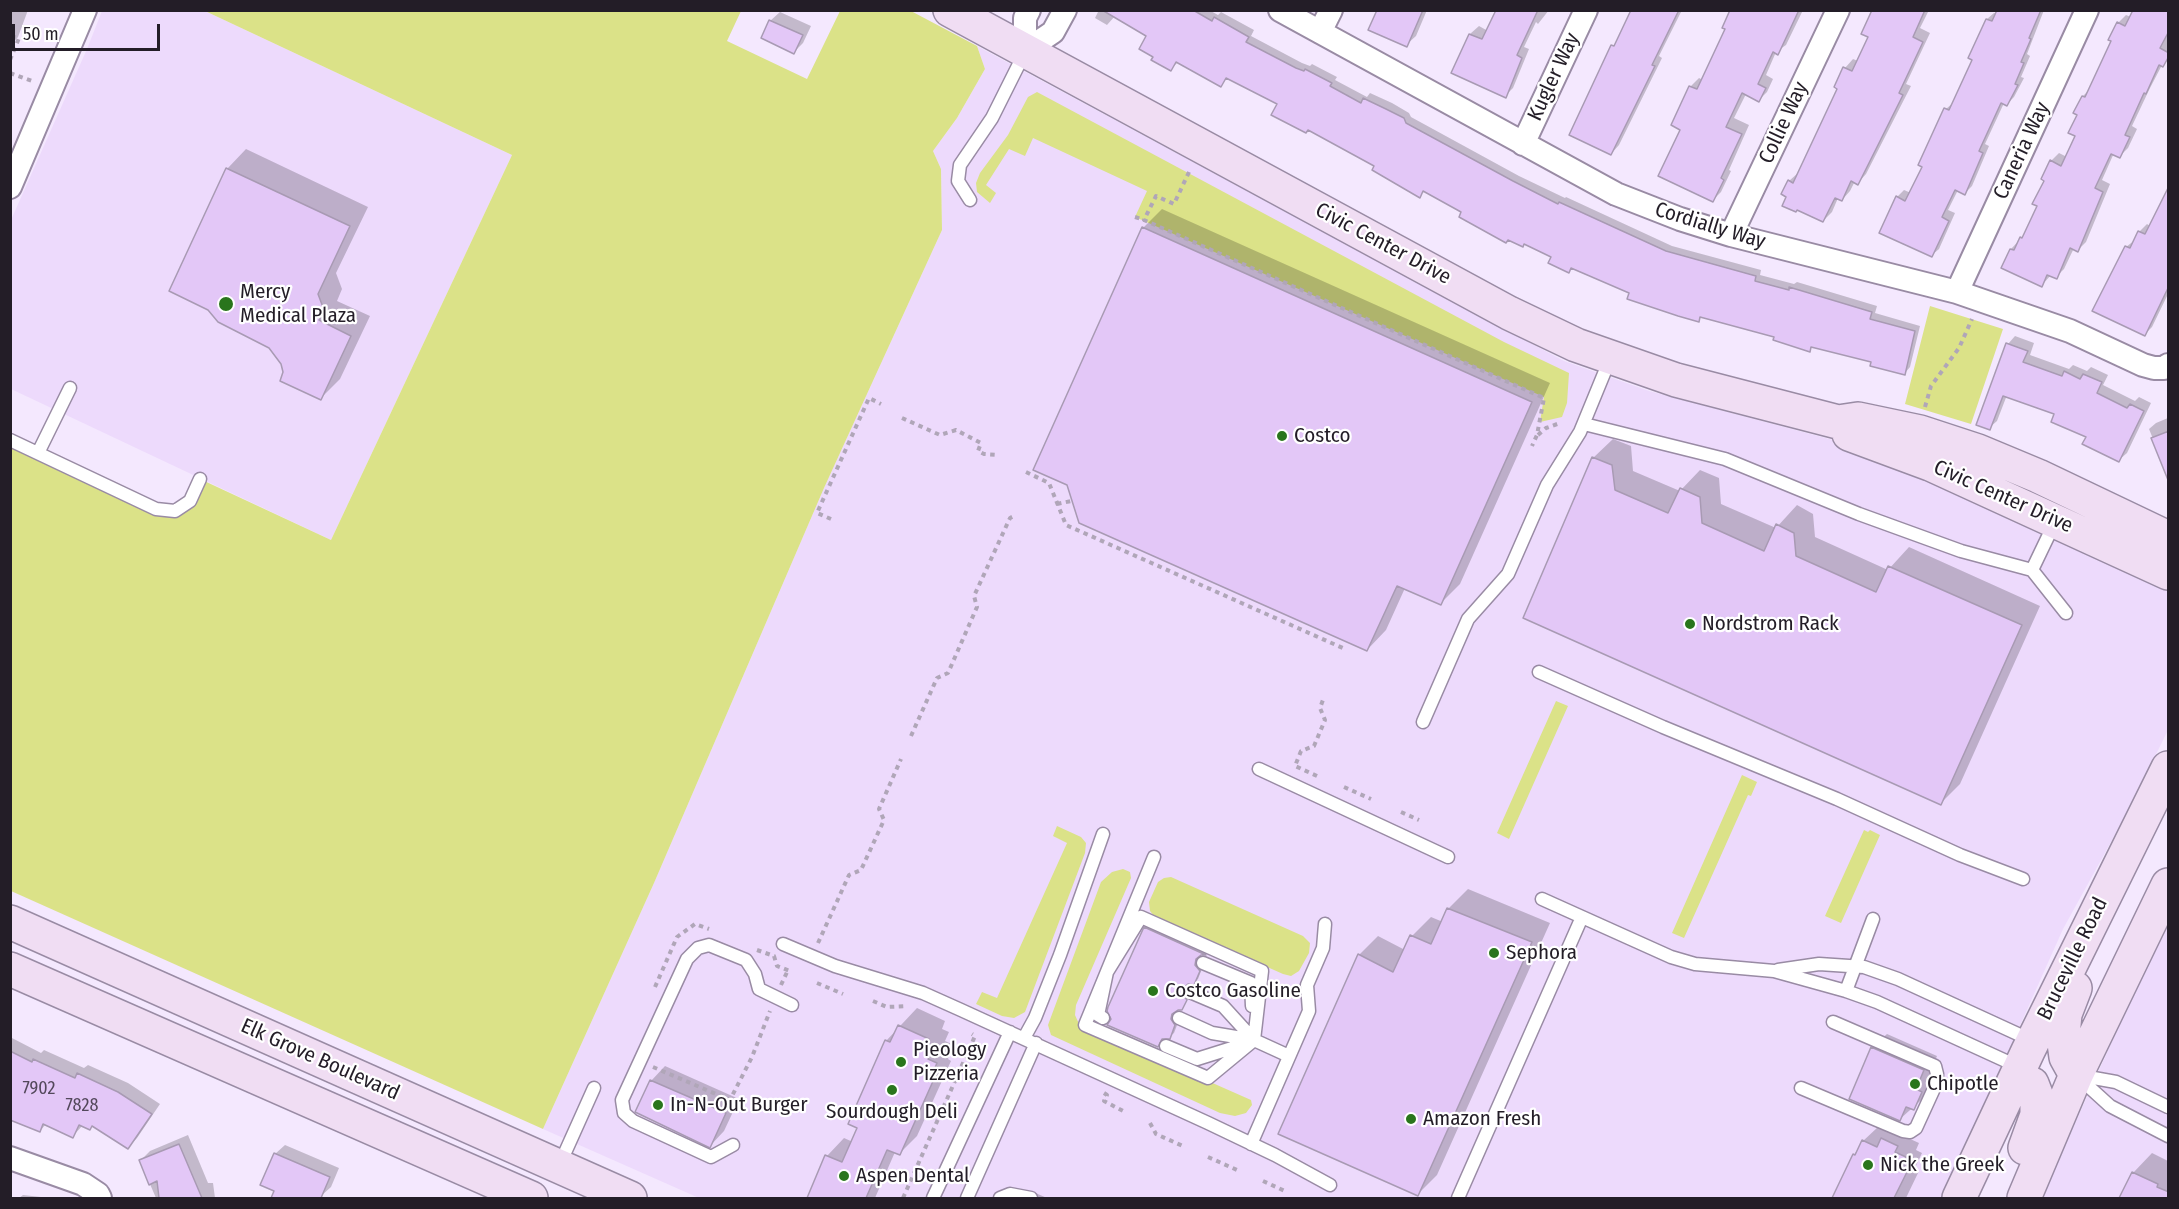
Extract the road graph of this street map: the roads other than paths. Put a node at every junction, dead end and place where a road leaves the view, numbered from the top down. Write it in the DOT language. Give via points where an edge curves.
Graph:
graph roads {
  1 [pos="86,10"];
  2 [pos="950,10"];
  3 [pos="1029,10"];
  4 [pos="1065,10"];
  5 [pos="1280,10"];
  6 [pos="1330,10"];
  7 [pos="1586,10"];
  8 [pos="1838,10"];
  9 [pos="2087,10"];
  10 [pos="1320,32"];
  11 [pos="1026,51"];
  12 [pos="1523,144"];
  13 [pos="10,187"];
  14 [pos="970,200"];
  15 [pos="1731,235"];
  16 [pos="1957,292"];
  17 [pos="1610,358"];
  18 [pos="2169,365"];
  19 [pos="70,388"];
  20 [pos="1839,422"];
  21 [pos="1584,424"];
  22 [pos="10,440"];
  23 [pos="38,453"];
  24 [pos="200,479"];
  25 [pos="2056,521"];
  26 [pos="2169,538"];
  27 [pos="2032,570"];
  28 [pos="2169,573"];
  29 [pos="2066,613"];
  30 [pos="1539,672"];
  31 [pos="1423,722"];
  32 [pos="2169,768"];
  33 [pos="1258,770"];
  34 [pos="1103,834"];
  35 [pos="2133,839"];
  36 [pos="1448,856"];
  37 [pos="1154,857"];
  38 [pos="2023,879"];
  39 [pos="2169,885"];
  40 [pos="1542,899"];
  41 [pos="1582,918"];
  42 [pos="1873,919"];
  43 [pos="10,922"];
  44 [pos="1324,924"];
  45 [pos="1140,936"];
  46 [pos="783,944"];
  47 [pos="1203,963"];
  48 [pos="1127,964"];
  49 [pos="1855,967"];
  50 [pos="10,969"];
  51 [pos="1774,971"];
  52 [pos="1107,972"];
  53 [pos="1115,991"];
  54 [pos="1846,991"];
  55 [pos="1190,992"];
  56 [pos="792,1005"];
  57 [pos="1103,1018"];
  58 [pos="1179,1018"];
  59 [pos="1833,1022"];
  60 [pos="1010,1032"];
  61 [pos="1024,1038"];
  62 [pos="1254,1040"];
  63 [pos="1036,1043"];
  64 [pos="1166,1046"];
  65 [pos="1289,1056"];
  66 [pos="2023,1063"];
  67 [pos="2076,1075"];
  68 [pos="594,1088"];
  69 [pos="1802,1088"];
  70 [pos="2169,1107"];
  71 [pos="2169,1136"];
  72 [pos="1251,1144"];
  73 [pos="733,1145"];
  74 [pos="10,1158"];
  75 [pos="559,1167"];
  76 [pos="1330,1185"];
  77 [pos="100,1198"];
  78 [pos="531,1198"];
  79 [pos="630,1198"];
  80 [pos="933,1198"];
  81 [pos="967,1198"];
  82 [pos="1000,1198"];
  83 [pos="1031,1198"];
  84 [pos="1458,1198"];
  85 [pos="1959,1198"];
  86 [pos="2002,1198"];
  87 [pos="2024,1198"];
  1 -- 13 [label="street"];
  2 -- 11 [label="main road, Civic Center Drive"];
  3 -- 11 [label="street" via="1025,18"];
  4 -- 11 [label="street" via="1053,32"];
  5 -- 10 [label="street, Cordially Way"];
  6 -- 10 [label="street"];
  7 -- 12 [label="street, Kugler Way"];
  8 -- 15 [label="street, Collie Way"];
  9 -- 16 [label="street, Caneria Way"];
  10 -- 12 [label="street, Cordially Way"];
  11 -- 14 [label="lane" via="992,118 960,165 958,181"];
  11 -- 17 [label="main road, Civic Center Drive" via="1509,312"];
  12 -- 15 [label="street, Cordially Way" via="1616,194"];
  15 -- 16 [label="street, Cordially Way"];
  16 -- 18 [label="street, Cordially Way" via="2070,331 2143,366"];
  17 -- 20 [label="main road, Civic Center Drive" via="1676,380"];
  17 -- 21 [label="lane"];
  19 -- 23 [label="lane"];
  20 -- 25 [label="main road, Civic Center Drive" via="1849,434 1930,464"];
  20 -- 26 [label="main road, Civic Center Drive" via="1858,418 1978,451"];
  21 -- 27 [label="lane" via="1725,459 1961,551"];
  21 -- 31 [label="lane" via="1548,485 1508,574 1468,619"];
  22 -- 23 [label="lane"];
  23 -- 24 [label="lane" via="156,509 175,511 190,501"];
  25 -- 27 [label="lane"];
  25 -- 28 [label="main road, Civic Center Drive"];
  27 -- 29 [label="lane"];
  30 -- 38 [label="lane"];
  32 -- 35 [label="main road, Bruceville Road"];
  33 -- 36 [label="lane"];
  34 -- 61 [label="lane" via="1060,955"];
  35 -- 66 [label="main road, Bruceville Road"];
  35 -- 67 [label="main road, Bruceville Road" via="2118,899 2071,995 2066,1014 2066,1057"];
  37 -- 52 [label="lane"];
  39 -- 67 [label="main road"];
  40 -- 41 [label="lane"];
  41 -- 51 [label="lane" via="1695,964"];
  41 -- 84 [label="lane"];
  42 -- 49 [label="lane"];
  43 -- 75 [label="main road, Elk Grove Boulevard"];
  44 -- 65 [label="lane" via="1323,948 1307,985 1309,1011"];
  45 -- 52 [label="lane" via="1136,934"];
  46 -- 60 [label="lane" via="835,966 922,993"];
  47 -- 62 [label="lane" via="1251,983"];
  48 -- 52 [label="lane" via="1122,962"];
  49 -- 51 [label="lane" via="1819,964"];
  49 -- 54 [label="lane"];
  49 -- 66 [label="lane" via="1898,980"];
  50 -- 78 [label="main road, Elk Grove Boulevard"];
  51 -- 54 [label="lane"];
  52 -- 53 [label="lane"];
  52 -- 57 [label="lane" via="1098,1015"];
  52 -- 62 [label="lane" via="1085,1025 1208,1078"];
  52 -- 62 [label="lane" via="1141,917 1262,971"];
  54 -- 66 [label="lane"];
  55 -- 62 [label="lane" via="1223,1006"];
  56 -- 73 [label="lane" via="759,989 746,960 709,945 698,948 687,960 622,1101 624,1113 633,1121 711,1156"];
  58 -- 62 [label="lane" via="1212,1033"];
  59 -- 69 [label="lane" via="1935,1066 1937,1082 1916,1128 1903,1131"];
  60 -- 61 [label="lane"];
  60 -- 80 [label="lane"];
  61 -- 63 [label="lane"];
  62 -- 64 [label="lane" via="1197,1059"];
  62 -- 65 [label="lane"];
  63 -- 72 [label="lane"];
  63 -- 81 [label="lane"];
  65 -- 72 [label="lane"];
  66 -- 85 [label="main road, Bruceville Road"];
  66 -- 86 [label="main road" via="2023,1080 2032,1084 2037,1097 2037,1115 2031,1137"];
  67 -- 70 [label="lane" via="2116,1082"];
  67 -- 71 [label="lane" via="2110,1106"];
  67 -- 87 [label="main road"];
  68 -- 75 [label="lane"];
  72 -- 76 [label="lane"];
  74 -- 77 [label="street" via="83,1184"];
  75 -- 79 [label="main road, Elk Grove Boulevard"];
  82 -- 83 [label="lane" via="1010,1194"];
}
